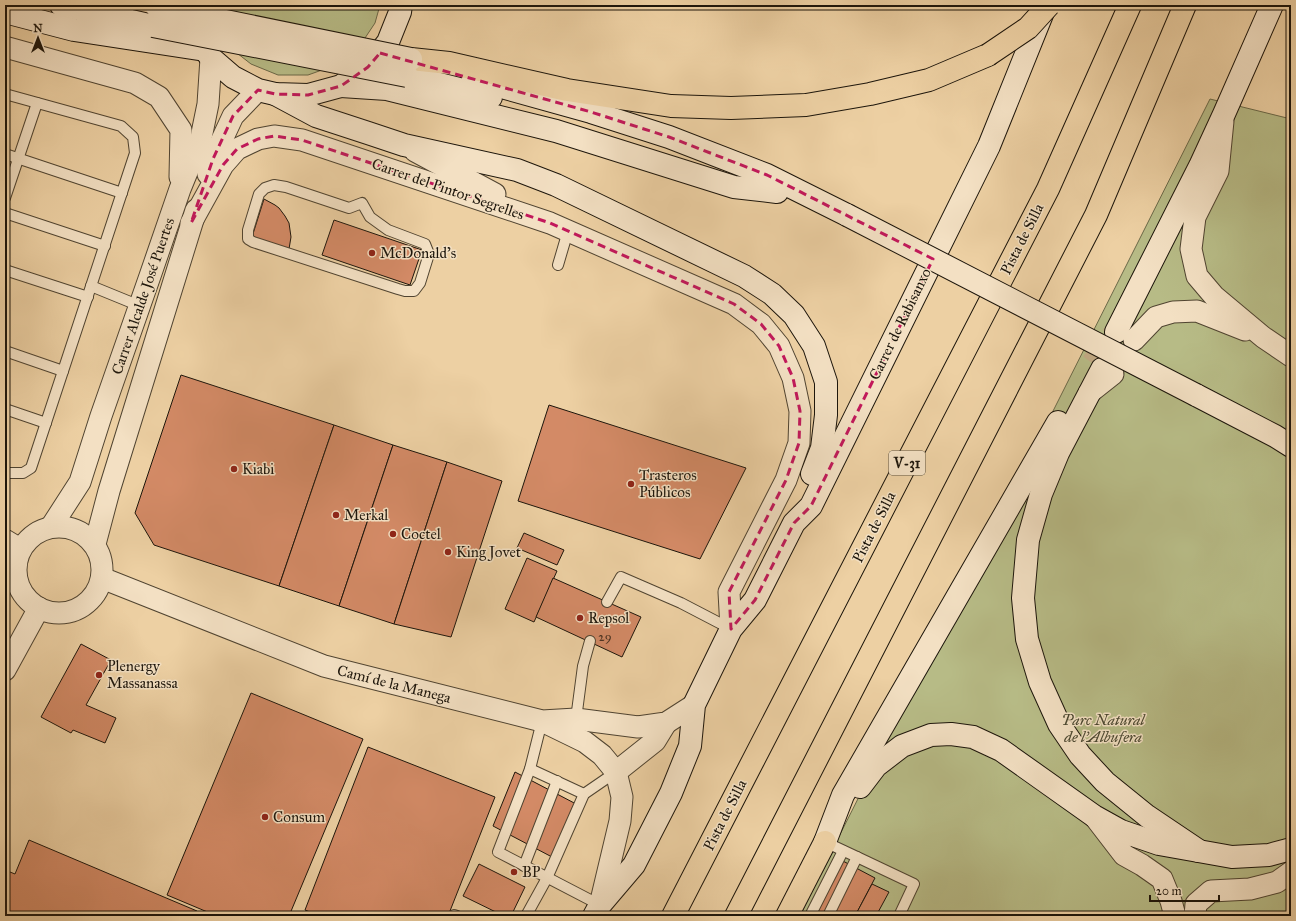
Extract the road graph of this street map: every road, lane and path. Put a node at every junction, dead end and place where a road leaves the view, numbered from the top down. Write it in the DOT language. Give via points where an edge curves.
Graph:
graph roads {
  1 [pos="60,5"];
  2 [pos="189,5"];
  3 [pos="400,5"];
  4 [pos="1047,5"];
  5 [pos="1130,5"];
  6 [pos="1185,5"];
  7 [pos="1272,5"];
  8 [pos="5,12"];
  9 [pos="153,12"];
  10 [pos="5,18"];
  11 [pos="74,30"];
  12 [pos="5,47"];
  13 [pos="208,54"];
  14 [pos="409,68"];
  15 [pos="341,86"];
  16 [pos="266,92"];
  17 [pos="5,94"];
  18 [pos="37,103"];
  19 [pos="1224,114"];
  20 [pos="404,145"];
  21 [pos="5,154"];
  22 [pos="18,158"];
  23 [pos="180,189"];
  24 [pos="776,192"];
  25 [pos="122,193"];
  26 [pos="5,198"];
  27 [pos="362,203"];
  28 [pos="5,213"];
  29 [pos="847,214"];
  30 [pos="191,223"];
  31 [pos="559,227"];
  32 [pos="105,246"];
  33 [pos="558,265"];
  34 [pos="5,270"];
  35 [pos="91,286"];
  36 [pos="88,297"];
  37 [pos="734,304"];
  38 [pos="140,306"];
  39 [pos="1125,336"];
  40 [pos="1263,336"];
  41 [pos="5,351"];
  42 [pos="1291,356"];
  43 [pos="63,371"];
  44 [pos="5,409"];
  45 [pos="46,423"];
  46 [pos="1291,446"];
  47 [pos="5,473"];
  48 [pos="794,524"];
  49 [pos="51,526"];
  50 [pos="95,544"];
  51 [pos="13,545"];
  52 [pos="102,578"];
  53 [pos="607,602"];
  54 [pos="39,608"];
  55 [pos="731,629"];
  56 [pos="590,641"];
  57 [pos="5,670"];
  58 [pos="694,705"];
  59 [pos="576,719"];
  60 [pos="542,721"];
  61 [pos="666,724"];
  62 [pos="530,769"];
  63 [pos="616,772"];
  64 [pos="557,781"];
  65 [pos="584,794"];
  66 [pos="1094,816"];
  67 [pos="834,846"];
  68 [pos="1291,849"];
  69 [pos="1199,851"];
  70 [pos="857,857"];
  71 [pos="524,866"];
  72 [pos="1291,872"];
  73 [pos="547,878"];
  74 [pos="597,910"];
  75 [pos="526,916"];
  76 [pos="673,916"];
  77 [pos="736,916"];
  78 [pos="787,916"];
  79 [pos="810,916"];
  80 [pos="828,916"];
  81 [pos="899,916"];
  82 [pos="1175,916"];
  83 [pos="1195,916"];
  1 -- 9 [label="street"];
  2 -- 13 [label="street" via="190,18"];
  3 -- 15 [label="street" via="400,12 388,42 368,67"];
  4 -- 14 [label="highway, bridge" via="1028,28 988,55 929,80 806,105 730,108 671,106 567,90 449,63"];
  4 -- 48 [label="street, Carrer de Rabisanxo" via="989,146 811,506"];
  5 -- 76 [label="highway, Pista de Silla / V-31" via="1048,189"];
  6 -- 77 [label="highway" via="1096,214"];
  7 -- 19 [label="street"];
  8 -- 11 [label="street"];
  9 -- 14 [label="street, bridge"];
  10 -- 11 [label="street"];
  11 -- 13 [label="street"];
  12 -- 23 [label="street" via="135,83 159,97 181,130"];
  13 -- 16 [label="street" via="232,77"];
  13 -- 23 [label="street, Carrer Alcalde José Puertes" via="208,104 201,138"];
  14 -- 24 [label="street" via="607,130"];
  14 -- 29 [label="street" via="447,72 512,89 669,137 767,175"];
  15 -- 16 [label="street" via="308,95"];
  15 -- 24 [label="street" via="387,89 556,131 734,187"];
  16 -- 20 [label="street" via="316,116"];
  16 -- 30 [label="street, Carrer Alcalde José Puertes" via="233,116 213,160"];
  17 -- 18 [label="lane"];
  18 -- 22 [label="lane"];
  18 -- 25 [label="lane" via="121,126 133,137 135,153"];
  19 -- 39 [label="street"];
  19 -- 40 [label="street" via="1218,171 1195,217 1192,249 1197,276 1214,296"];
  20 -- 31 [label="street"];
  20 -- 48 [label="street" via="517,170 556,185 744,276 772,294 794,315 814,346 826,382 822,448 798,502"];
  21 -- 22 [label="lane"];
  22 -- 25 [label="lane"];
  22 -- 26 [label="lane"];
  23 -- 38 [label="street, Carrer Alcalde José Puertes"];
  24 -- 29 [label="street"];
  25 -- 32 [label="lane"];
  27 -- 27 [label="lane" via="349,208 286,187 265,188 259,194 248,230 248,239 398,289 414,291 420,283 429,254 425,244 388,230 370,217"];
  28 -- 32 [label="lane"];
  29 -- 46 [label="street, bridge"];
  30 -- 31 [label="street, Carrer del Pintor Segrelles" via="223,165 237,149 258,139 274,136 302,140"];
  30 -- 50 [label="street, Carrer Alcalde José Puertes"];
  31 -- 33 [label="lane"];
  31 -- 37 [label="street, Carrer del Pintor Segrelles"];
  32 -- 35 [label="lane"];
  34 -- 36 [label="lane"];
  35 -- 36 [label="lane"];
  35 -- 38 [label="lane"];
  36 -- 43 [label="lane"];
  37 -- 55 [label="street, Carrer de Rabisanxo" via="761,324 779,346 793,378 800,411 799,443 788,474 729,592"];
  38 -- 49 [label="street, Carrer Alcalde José Puertes" via="100,416 80,482"];
  39 -- 40 [label="street" via="1156,317 1196,310"];
  40 -- 42 [label="street"];
  41 -- 43 [label="lane"];
  43 -- 45 [label="lane"];
  44 -- 45 [label="lane"];
  45 -- 47 [label="lane" via="30,468 23,473"];
  48 -- 55 [label="street, Carrer de Rabisanxo" via="755,600"];
  49 -- 50 [label="street" via="73,528 84,533"];
  49 -- 51 [label="street"];
  50 -- 52 [label="street" via="101,558"];
  51 -- 54 [label="street" via="18,583 27,599"];
  52 -- 54 [label="street" via="94,596 74,611 61,613"];
  52 -- 60 [label="street, Camí de la Manega" via="324,666"];
  53 -- 55 [label="lane" via="621,577 681,603"];
  54 -- 57 [label="street"];
  55 -- 58 [label="street, Carrer de Rabisanxo"];
  56 -- 59 [label="lane" via="583,666"];
  58 -- 61 [label="street, Camí de la Manega"];
  58 -- 74 [label="street" via="690,746 671,793 634,865"];
  59 -- 60 [label="street, Camí de la Manega"];
  59 -- 61 [label="street, Camí de la Manega" via="638,727"];
  60 -- 62 [label="lane"];
  60 -- 63 [label="street" via="586,742 602,755"];
  61 -- 63 [label="street" via="656,741"];
  62 -- 64 [label="lane"];
  62 -- 71 [label="lane" via="498,852"];
  63 -- 65 [label="lane"];
  63 -- 74 [label="street" via="622,796 620,821"];
  64 -- 65 [label="lane"];
  64 -- 71 [label="lane"];
  65 -- 73 [label="lane"];
  66 -- 67 [label="street" via="1001,750 973,737 931,735 902,746 876,766 850,801"];
  66 -- 69 [label="street" via="1121,831 1159,844"];
  66 -- 82 [label="street" via="1124,855 1162,879"];
  67 -- 69 [label="street" via="843,795 1102,368 1055,460 1041,494 1028,540 1023,598 1027,639 1040,682 1059,724 1080,755 1105,782 1147,816"];
  67 -- 70 [label="lane"];
  67 -- 78 [label="highway"];
  67 -- 79 [label="lane"];
  68 -- 69 [label="street" via="1269,855 1232,856"];
  70 -- 80 [label="lane"];
  70 -- 81 [label="lane" via="914,884"];
  71 -- 73 [label="lane"];
  72 -- 83 [label="street" via="1277,882 1250,889 1211,891 1196,904"];
  73 -- 74 [label="lane"];
  73 -- 75 [label="lane"];
}
